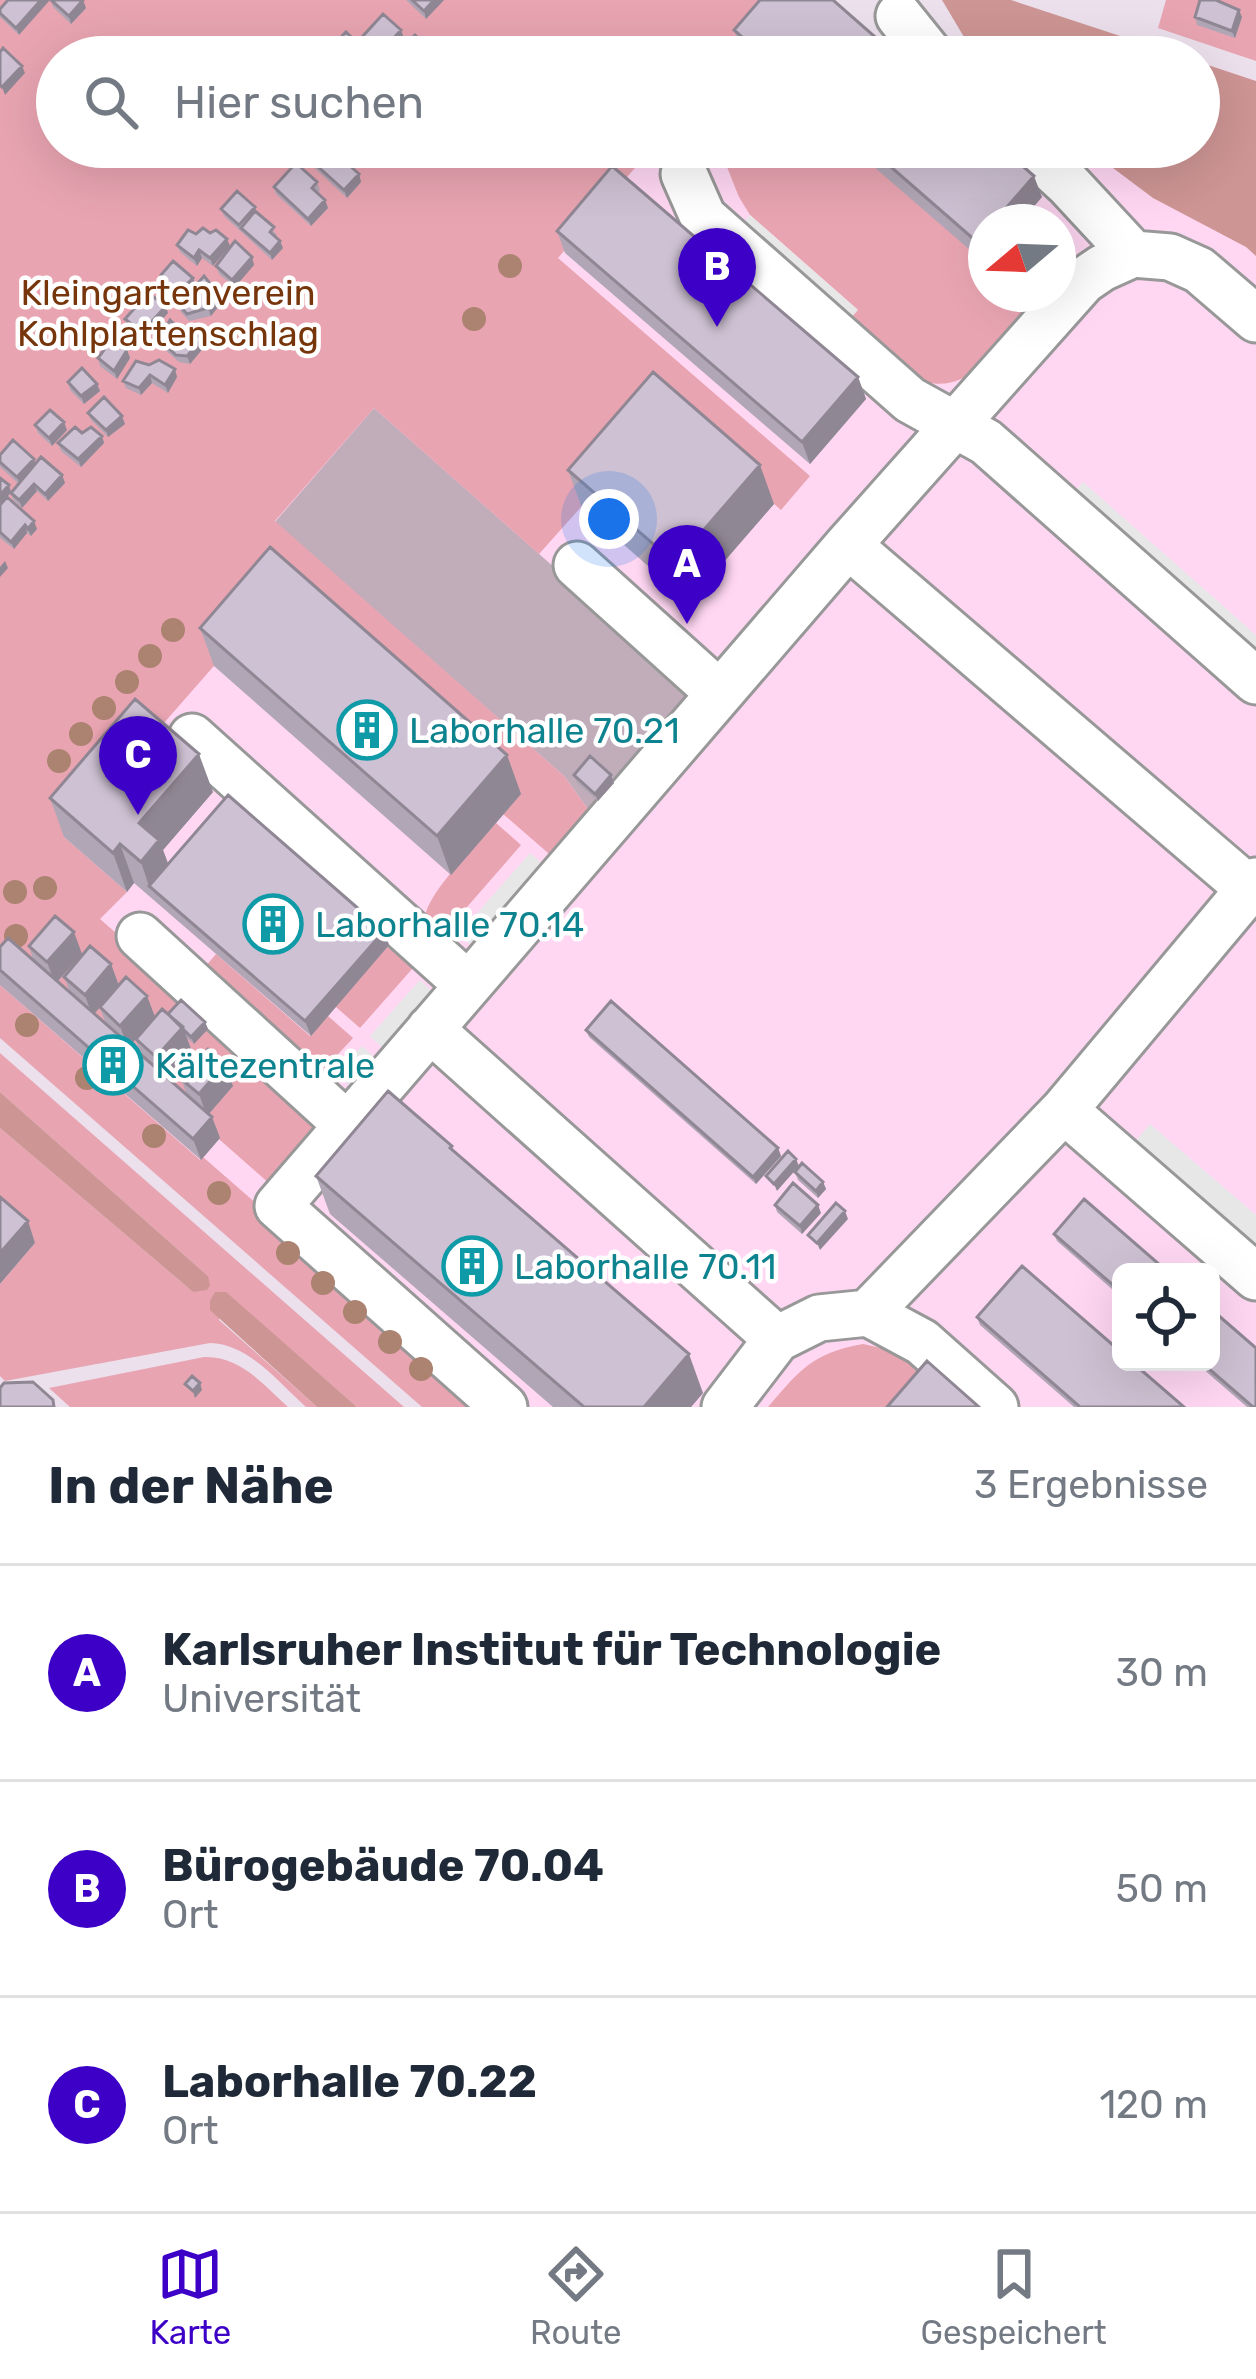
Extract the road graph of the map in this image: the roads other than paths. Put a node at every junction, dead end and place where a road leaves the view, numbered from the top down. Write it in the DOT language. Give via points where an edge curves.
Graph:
graph roads {
  1 [pos="898,16"];
  2 [pos="915,36"];
  3 [pos="1051,168"];
  4 [pos="684,174"];
  5 [pos="1133,254"];
  6 [pos="1256,319"];
  7 [pos="953,426"];
  8 [pos="848,544"];
  9 [pos="577,565"];
  10 [pos="1256,681"];
  11 [pos="719,693"];
  12 [pos="192,737"];
  13 [pos="1252,885"];
  14 [pos="140,936"];
  15 [pos="468,985"];
  16 [pos="430,1029"];
  17 [pos="1064,1110"];
  18 [pos="347,1125"];
  19 [pos="1256,1276"];
  20 [pos="868,1312"];
  21 [pos="777,1339"];
  22 [pos="504,1407"];
  23 [pos="725,1407"];
  24 [pos="995,1407"];
  1 -- 2 [label="street"];
  3 -- 5 [label="street"];
  4 -- 7 [label="street" via="703,217 910,400"];
  5 -- 6 [label="street" via="1199,270"];
  5 -- 7 [label="street" via="1083,281"];
  7 -- 8 [label="street"];
  7 -- 10 [label="street" via="986,442"];
  8 -- 11 [label="street"];
  8 -- 13 [label="street"];
  9 -- 11 [label="street"];
  11 -- 15 [label="street"];
  12 -- 15 [label="street"];
  13 -- 17 [label="street"];
  14 -- 18 [label="street"];
  15 -- 16 [label="street"];
  16 -- 18 [label="street"];
  16 -- 21 [label="street"];
  17 -- 19 [label="street"];
  17 -- 20 [label="street"];
  18 -- 22 [label="street" via="278,1206"];
  20 -- 21 [label="street" via="818,1318"];
  20 -- 24 [label="street" via="922,1342"];
  21 -- 23 [label="street"];
}
